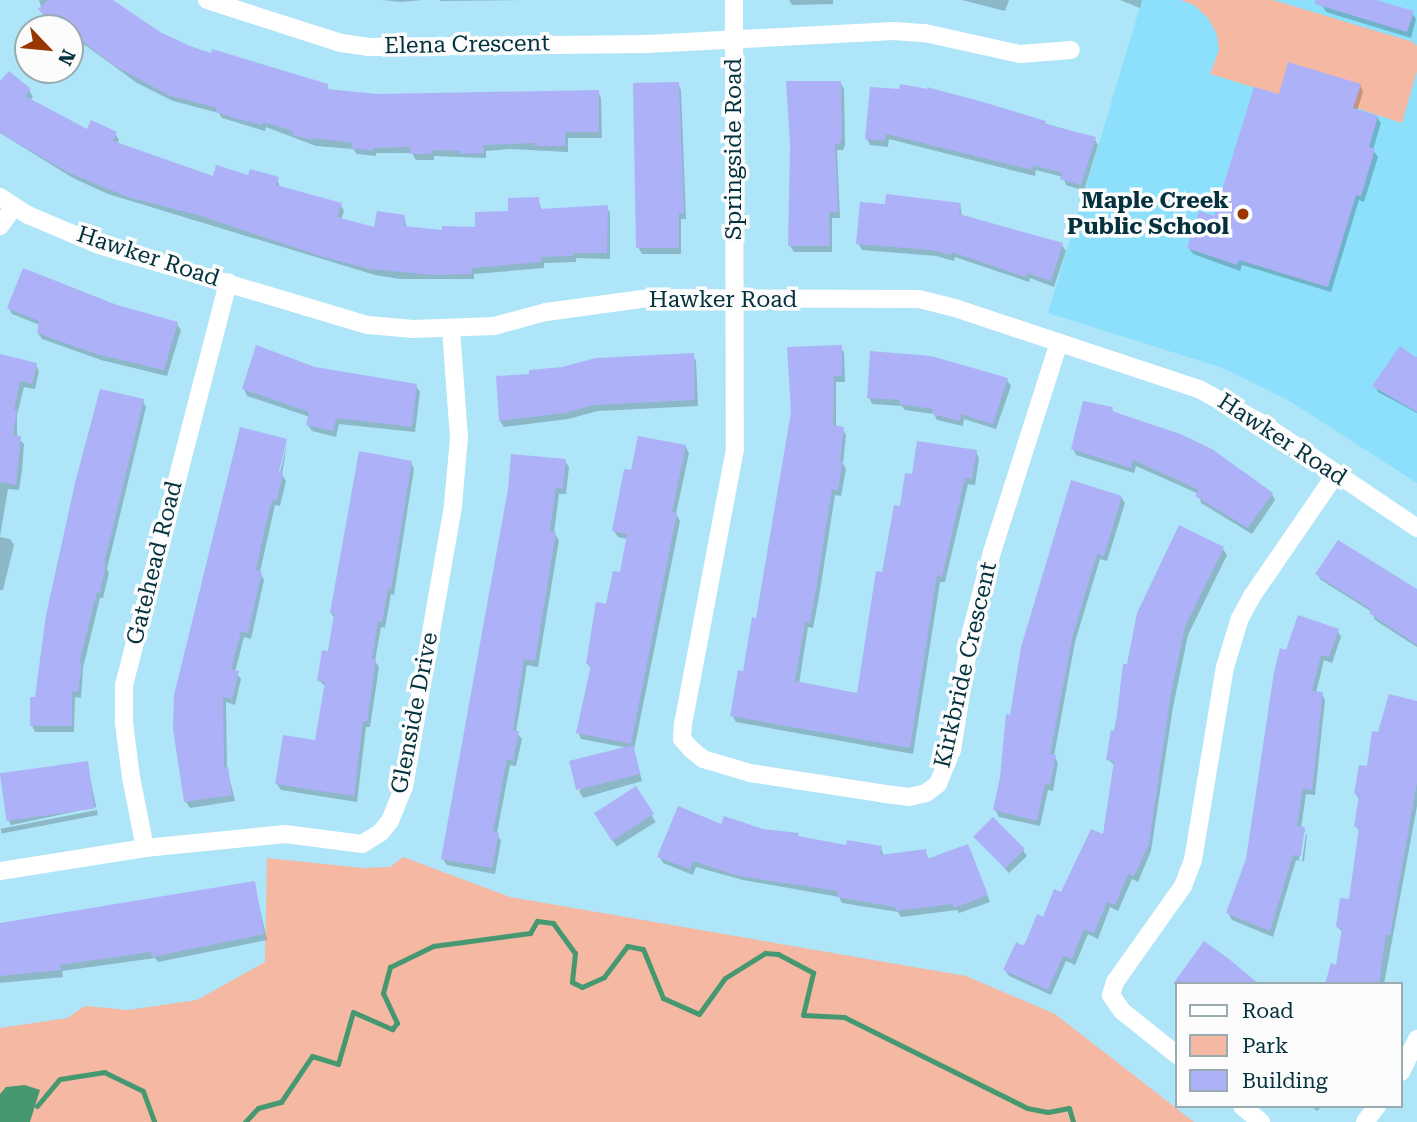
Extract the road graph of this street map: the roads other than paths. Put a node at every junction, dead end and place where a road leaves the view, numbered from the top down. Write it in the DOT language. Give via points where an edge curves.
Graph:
graph roads {
  1 [pos="207,0"];
  2 [pos="734,0"];
  3 [pos="734,41"];
  4 [pos="1071,50"];
  5 [pos="7,202"];
  6 [pos="0,226"];
  7 [pos="228,282"];
  8 [pos="736,298"];
  9 [pos="451,330"];
  10 [pos="1059,342"];
  11 [pos="1336,474"];
  12 [pos="1417,528"];
  13 [pos="145,848"];
  14 [pos="0,872"];
  15 [pos="1417,1039"];
  16 [pos="1176,1054"];
  17 [pos="1403,1068"];
  18 [pos="1244,1108"];
  19 [pos="1261,1122"];
  1 -- 3 [label="street, Elena Crescent" via="341,43 368,47"];
  2 -- 3 [label="street, Springside Road"];
  3 -- 4 [label="street, Elena Crescent" via="894,31 925,33 1020,54"];
  3 -- 8 [label="street, Springside Road"];
  5 -- 6 [label="street"];
  5 -- 7 [label="street, Hawker Road" via="99,245"];
  7 -- 9 [label="street, Hawker Road" via="368,325"];
  7 -- 13 [label="street, Gatehead Road" via="124,685 124,723"];
  8 -- 9 [label="street, Hawker Road" via="650,298"];
  8 -- 10 [label="street, Hawker Road" via="919,299"];
  8 -- 10 [label="street, Kirkbride Crescent" via="735,449 682,739 703,759 725,767 885,794 909,797 926,793 938,784 952,750 971,632"];
  9 -- 13 [label="street, Glenside Drive" via="459,438 453,505 404,787 390,821 375,838 362,844 285,834"];
  10 -- 11 [label="street, Hawker Road" via="1199,388 1263,424"];
  11 -- 12 [label="street, Hawker Road"];
  11 -- 16 [label="street" via="1240,618 1225,667 1193,860 1183,886 1115,982 1111,995 1122,1011"];
  13 -- 14 [label="street, Glenside Drive"];
  15 -- 17 [label="street"];
  18 -- 19 [label="street"];
}
